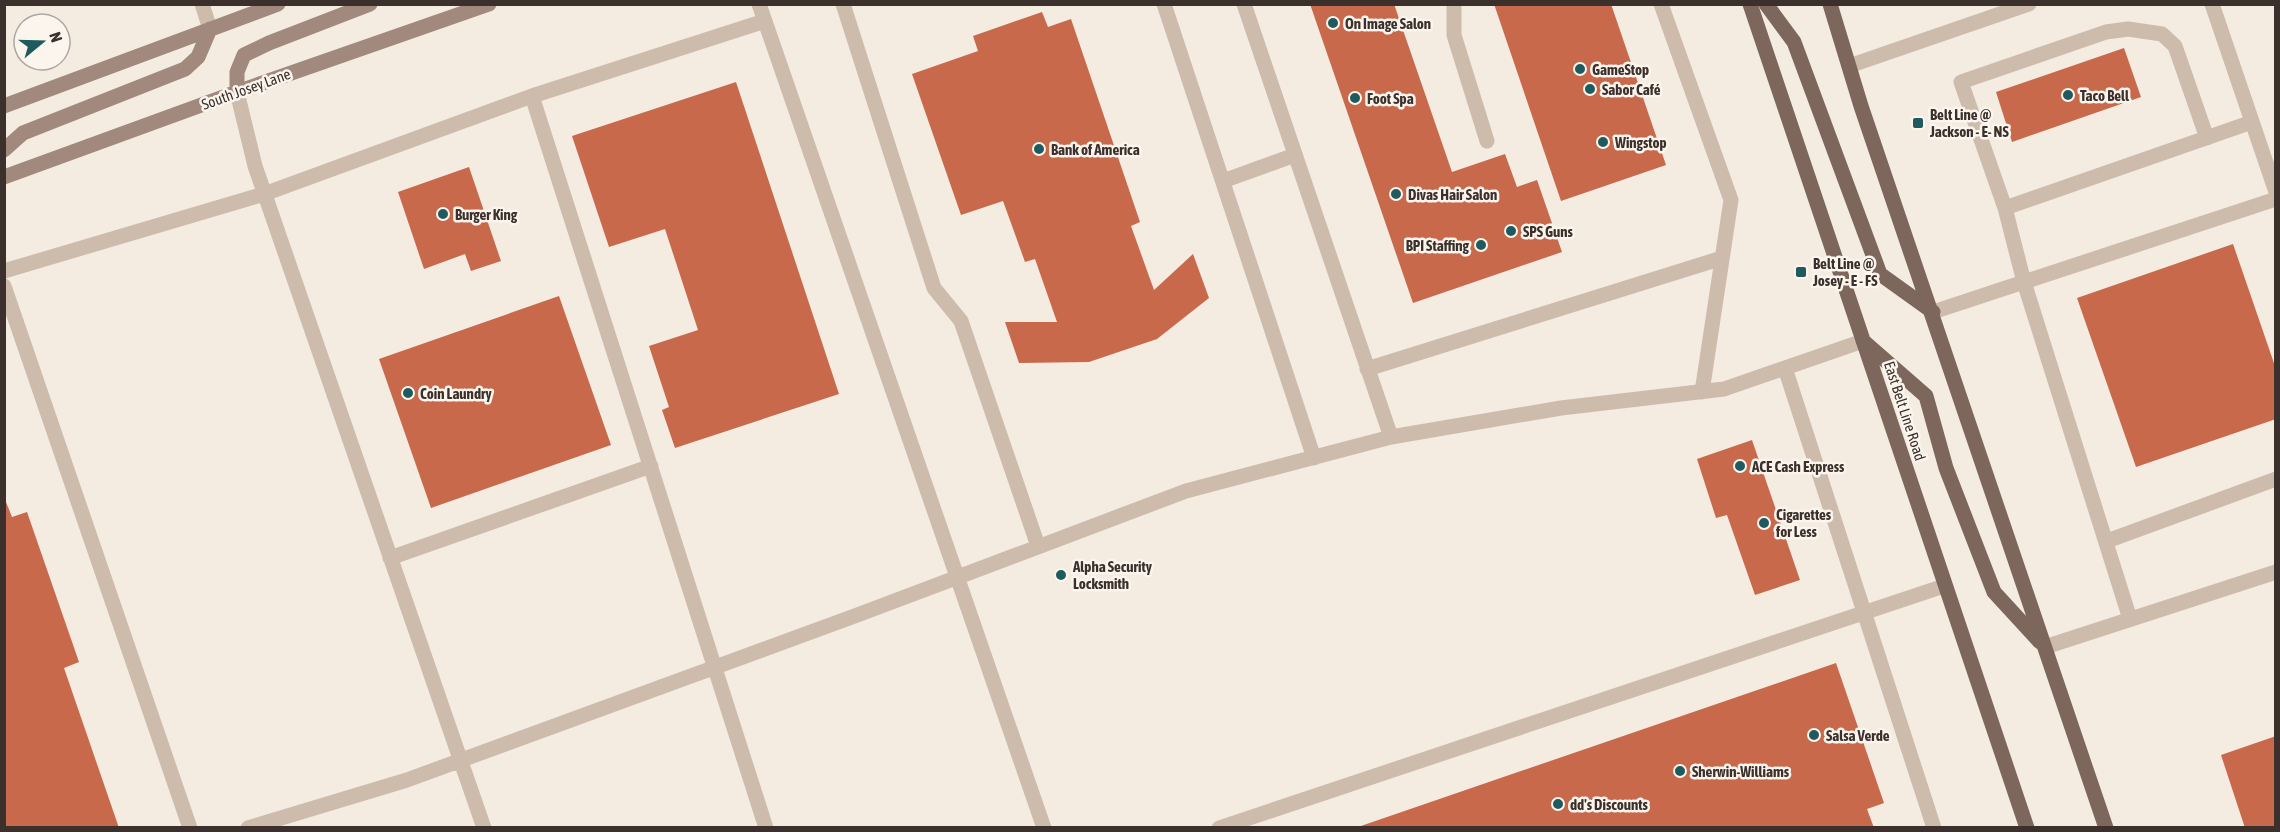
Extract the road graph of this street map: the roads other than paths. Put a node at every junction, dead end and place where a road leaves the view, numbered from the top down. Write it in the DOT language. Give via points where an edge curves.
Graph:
graph roads {
  1 [pos="202,4"];
  2 [pos="278,4"];
  3 [pos="369,4"];
  4 [pos="489,4"];
  5 [pos="759,4"];
  6 [pos="843,4"];
  7 [pos="1164,4"];
  8 [pos="1244,4"];
  9 [pos="1454,4"];
  10 [pos="1661,4"];
  11 [pos="1750,4"];
  12 [pos="1766,4"];
  13 [pos="1830,4"];
  14 [pos="2029,4"];
  15 [pos="2212,4"];
  16 [pos="765,21"];
  17 [pos="210,28"];
  18 [pos="1850,66"];
  19 [pos="237,92"];
  20 [pos="532,96"];
  21 [pos="4,106"];
  22 [pos="2252,122"];
  23 [pos="2207,138"];
  24 [pos="1487,141"];
  25 [pos="4,150"];
  26 [pos="1295,155"];
  27 [pos="4,177"];
  28 [pos="1223,181"];
  29 [pos="2276,192"];
  30 [pos="264,194"];
  31 [pos="2276,199"];
  32 [pos="2005,208"];
  33 [pos="1722,258"];
  34 [pos="4,271"];
  35 [pos="2024,282"];
  36 [pos="4,286"];
  37 [pos="1933,312"];
  38 [pos="1863,340"];
  39 [pos="1785,368"];
  40 [pos="1367,369"];
  41 [pos="1702,392"];
  42 [pos="1391,437"];
  43 [pos="1314,458"];
  44 [pos="651,466"];
  45 [pos="2276,479"];
  46 [pos="2107,541"];
  47 [pos="1038,546"];
  48 [pos="390,558"];
  49 [pos="2276,572"];
  50 [pos="958,576"];
  51 [pos="1944,586"];
  52 [pos="1865,613"];
  53 [pos="2130,619"];
  54 [pos="2045,647"];
  55 [pos="715,666"];
  56 [pos="460,760"];
  57 [pos="190,828"];
  58 [pos="248,828"];
  59 [pos="484,828"];
  60 [pos="766,828"];
  61 [pos="1044,828"];
  62 [pos="1219,828"];
  63 [pos="1934,828"];
  64 [pos="2027,828"];
  65 [pos="2106,828"];
  1 -- 17 [label="street"];
  2 -- 17 [label="main road"];
  3 -- 19 [label="main road" via="244,55 237,72"];
  4 -- 19 [label="main road, South Josey Lane"];
  5 -- 16 [label="street"];
  6 -- 47 [label="street" via="934,288 961,321"];
  7 -- 28 [label="street"];
  8 -- 26 [label="street"];
  9 -- 24 [label="street" via="1454,35"];
  10 -- 33 [label="street" via="1731,200"];
  11 -- 38 [label="main road, East Belt Line Road"];
  12 -- 37 [label="main road" via="1794,42 1880,274"];
  13 -- 18 [label="main road"];
  14 -- 18 [label="street"];
  15 -- 22 [label="street"];
  16 -- 20 [label="street"];
  16 -- 50 [label="street"];
  17 -- 21 [label="main road"];
  17 -- 25 [label="main road" via="198,57 185,69 23,133"];
  18 -- 37 [label="main road"];
  19 -- 27 [label="main road, South Josey Lane"];
  19 -- 30 [label="street"];
  20 -- 30 [label="street"];
  20 -- 44 [label="street"];
  22 -- 23 [label="street"];
  22 -- 29 [label="street"];
  23 -- 32 [label="street"];
  23 -- 32 [label="street" via="2175,45 2162,34 2128,29 2106,32 1961,82"];
  26 -- 28 [label="street"];
  26 -- 40 [label="street"];
  28 -- 43 [label="street"];
  30 -- 34 [label="street"];
  30 -- 48 [label="street"];
  31 -- 35 [label="street"];
  32 -- 35 [label="street"];
  33 -- 40 [label="street"];
  33 -- 41 [label="street"];
  35 -- 37 [label="street"];
  35 -- 46 [label="street"];
  36 -- 57 [label="street"];
  37 -- 54 [label="main road"];
  38 -- 39 [label="street"];
  38 -- 51 [label="main road, East Belt Line Road"];
  38 -- 54 [label="main road" via="1926,396 1946,468 1994,592"];
  39 -- 41 [label="street" via="1724,389"];
  39 -- 52 [label="street"];
  40 -- 42 [label="street"];
  41 -- 42 [label="street" via="1561,408"];
  42 -- 43 [label="street"];
  43 -- 47 [label="street" via="1186,491"];
  44 -- 48 [label="street"];
  44 -- 55 [label="street"];
  45 -- 46 [label="street"];
  46 -- 53 [label="street"];
  47 -- 50 [label="street"];
  48 -- 56 [label="street"];
  49 -- 53 [label="street"];
  50 -- 55 [label="street"];
  50 -- 61 [label="street"];
  51 -- 52 [label="street"];
  51 -- 64 [label="main road, East Belt Line Road"];
  52 -- 62 [label="street"];
  52 -- 63 [label="street"];
  53 -- 54 [label="street"];
  54 -- 65 [label="main road"];
  55 -- 56 [label="street"];
  55 -- 60 [label="street"];
  56 -- 58 [label="street"];
  56 -- 59 [label="street"];
}
